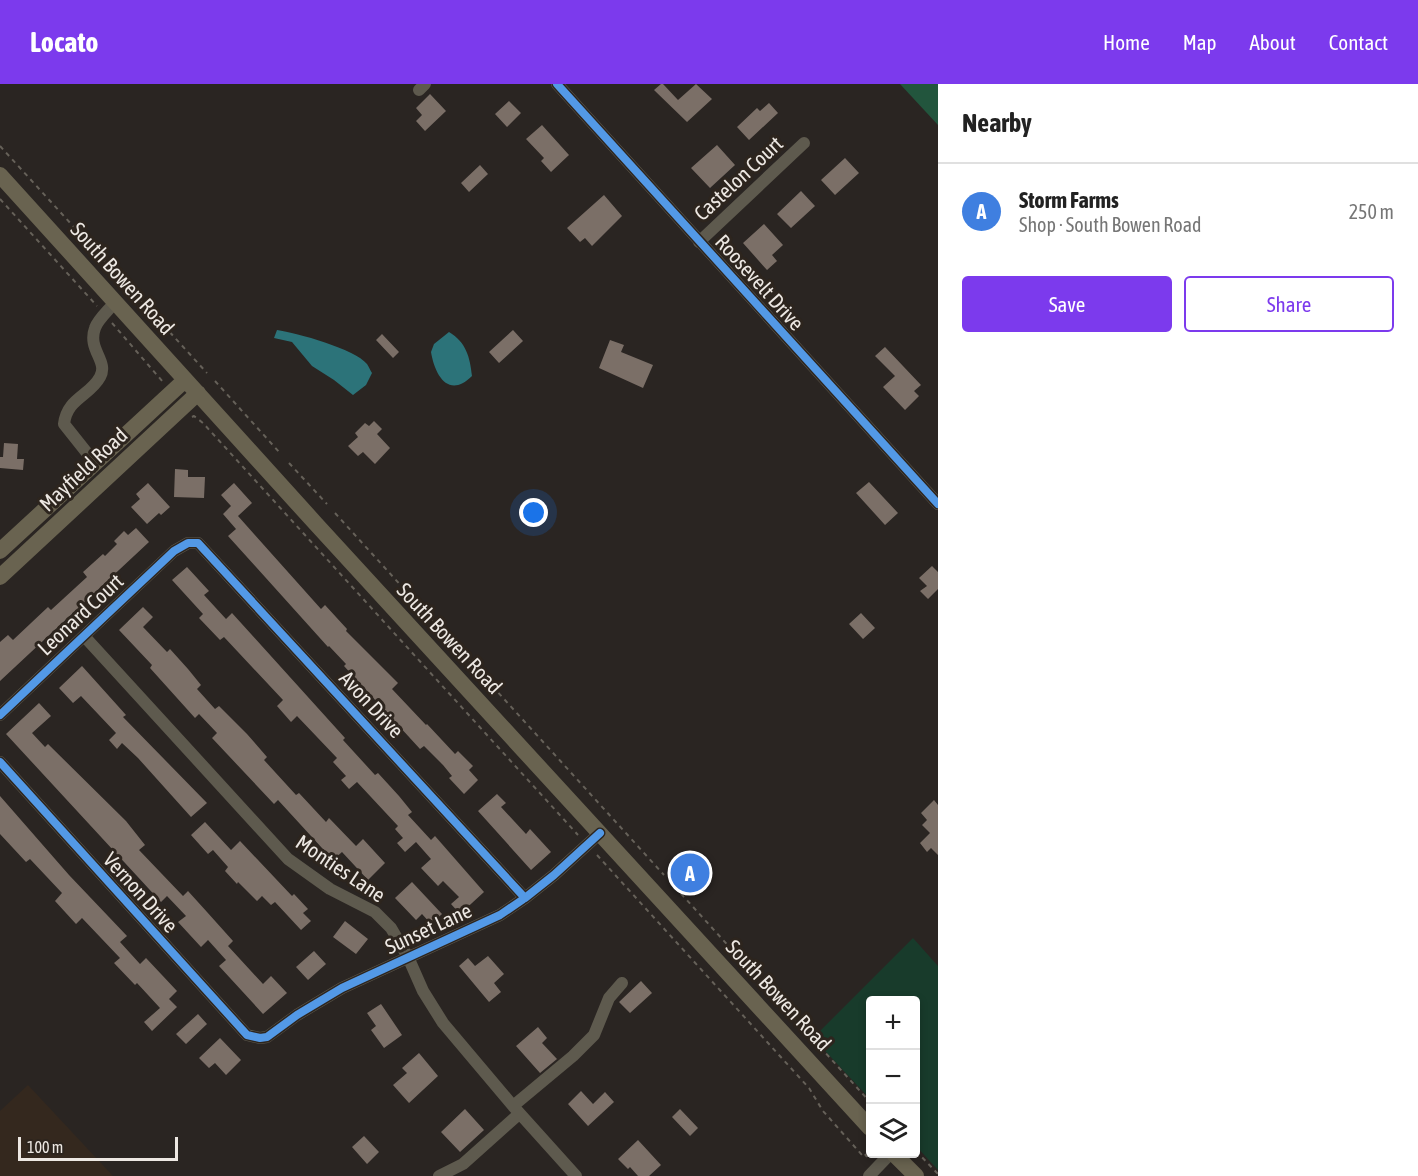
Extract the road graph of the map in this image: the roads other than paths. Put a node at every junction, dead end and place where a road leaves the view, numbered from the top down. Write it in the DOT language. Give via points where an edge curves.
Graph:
graph roads {
  1 [pos="557,84"];
  2 [pos="804,142"];
  3 [pos="0,175"];
  4 [pos="699,242"];
  5 [pos="107,305"];
  6 [pos="185,380"];
  7 [pos="198,393"];
  8 [pos="95,463"];
  9 [pos="938,504"];
  10 [pos="188,543"];
  11 [pos="0,551"];
  12 [pos="0,577"];
  13 [pos="84,636"];
  14 [pos="0,715"];
  15 [pos="0,762"];
  16 [pos="600,833"];
  17 [pos="525,898"];
  18 [pos="408,957"];
  19 [pos="622,983"];
  20 [pos="260,1038"];
  21 [pos="516,1110"];
  22 [pos="866,1124"];
  23 [pos="886,1158"];
  24 [pos="898,1158"];
  25 [pos="439,1176"];
  26 [pos="576,1176"];
  27 [pos="869,1176"];
  28 [pos="916,1176"];
  1 -- 4 [label="street, Roosevelt Drive"];
  2 -- 4 [label="street, Castelon Court"];
  3 -- 5 [label="main road, South Bowen Road"];
  4 -- 9 [label="street, Roosevelt Drive"];
  5 -- 6 [label="main road, South Bowen Road"];
  5 -- 8 [label="street" via="95,327 92,345 102,362 101,376 66,412 64,424"];
  6 -- 7 [label="main road, South Bowen Road"];
  6 -- 8 [label="main road"];
  7 -- 12 [label="main road, Mayfield Road"];
  7 -- 16 [label="main road, South Bowen Road"];
  8 -- 11 [label="main road"];
  10 -- 13 [label="street, Leonard Court" via="174,551"];
  10 -- 17 [label="street, Avon Drive" via="204,548"];
  13 -- 14 [label="street, Leonard Court"];
  13 -- 18 [label="street, Monties Lane" via="288,859 330,889 375,912 391,928"];
  15 -- 20 [label="street, Vernon Drive" via="247,1035"];
  16 -- 17 [label="street, Sunset Lane"];
  16 -- 22 [label="main road, South Bowen Road"];
  17 -- 18 [label="street, Sunset Lane" via="500,915"];
  18 -- 20 [label="street, Sunset Lane" via="342,988"];
  18 -- 21 [label="street, Monties Lane" via="443,1023"];
  19 -- 21 [label="street" via="609,998 594,1035"];
  21 -- 25 [label="street" via="463,1164"];
  21 -- 26 [label="street, Monties Lane"];
  23 -- 27 [label="street"];
  24 -- 28 [label="main road"];
}
